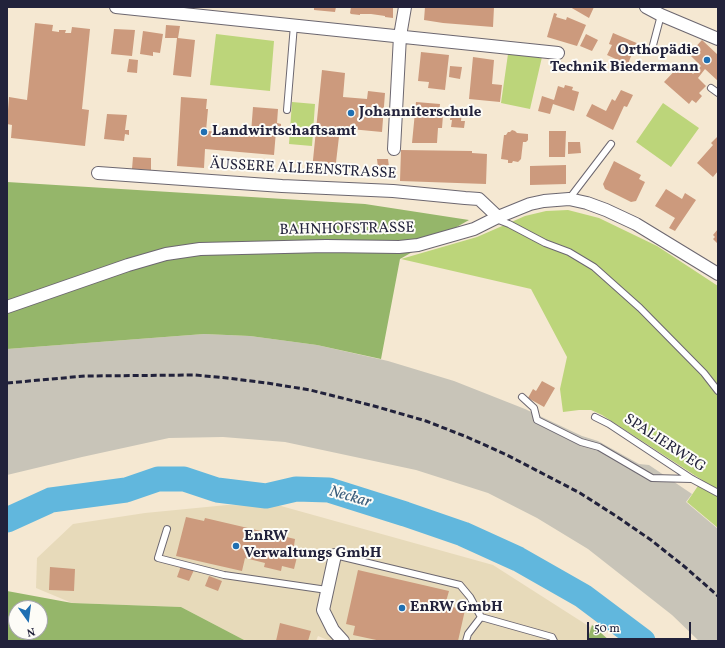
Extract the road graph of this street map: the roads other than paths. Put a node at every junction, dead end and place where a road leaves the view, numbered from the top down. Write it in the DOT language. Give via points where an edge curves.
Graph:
graph roads {
  1 [pos="116,7"];
  2 [pos="405,7"];
  3 [pos="646,7"];
  4 [pos="206,11"];
  5 [pos="660,15"];
  6 [pos="294,25"];
  7 [pos="400,36"];
  8 [pos="718,39"];
  9 [pos="652,49"];
  10 [pos="558,53"];
  11 [pos="711,88"];
  12 [pos="718,93"];
  13 [pos="287,110"];
  14 [pos="611,144"];
  15 [pos="394,149"];
  16 [pos="98,173"];
  17 [pos="569,199"];
  18 [pos="497,218"];
  19 [pos="718,274"];
  20 [pos="7,307"];
  21 [pos="718,391"];
  22 [pos="522,397"];
  23 [pos="595,417"];
  24 [pos="692,479"];
  25 [pos="718,493"];
  26 [pos="167,529"];
  27 [pos="335,555"];
  28 [pos="326,590"];
  29 [pos="481,617"];
  30 [pos="343,641"];
  31 [pos="466,641"];
  32 [pos="554,641"];
  1 -- 4 [label="street"];
  2 -- 7 [label="street"];
  3 -- 5 [label="street"];
  4 -- 6 [label="street"];
  5 -- 8 [label="street"];
  5 -- 9 [label="lane"];
  6 -- 7 [label="street"];
  6 -- 13 [label="lane"];
  7 -- 10 [label="street"];
  7 -- 15 [label="street"];
  11 -- 12 [label="lane"];
  14 -- 17 [label="lane"];
  16 -- 18 [label="street, ÄUSSERE ALLEENSTRASSE" via="393,191 479,199"];
  17 -- 18 [label="street, BAHNHOFSTRASSE" via="530,204"];
  17 -- 19 [label="street, BAHNHOFSTRASSE" via="606,210 636,224"];
  18 -- 20 [label="street, BAHNHOFSTRASSE" via="474,229 418,245 200,249 166,254"];
  18 -- 21 [label="lane" via="544,243 569,252 594,267 640,308 704,373"];
  22 -- 24 [label="lane" via="534,408 537,420 581,442 599,447 652,478"];
  23 -- 24 [label="lane, SPALIERWEG"];
  24 -- 25 [label="lane, SPALIERWEG"];
  26 -- 28 [label="lane" via="158,558 224,575"];
  27 -- 28 [label="street"];
  27 -- 29 [label="lane" via="460,585"];
  28 -- 30 [label="street" via="323,610 333,630"];
  29 -- 31 [label="lane" via="468,634"];
  29 -- 32 [label="lane" via="552,637"];
}
